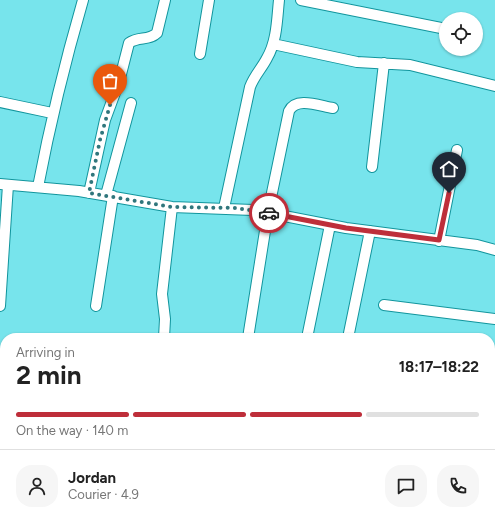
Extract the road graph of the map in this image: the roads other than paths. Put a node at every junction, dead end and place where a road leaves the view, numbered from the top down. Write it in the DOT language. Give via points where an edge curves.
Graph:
graph roads {
  1 [pos="83,0"];
  2 [pos="165,0"];
  3 [pos="209,0"];
  4 [pos="279,0"];
  5 [pos="301,0"];
  6 [pos="341,4"];
  7 [pos="439,27"];
  8 [pos="273,44"];
  9 [pos="200,54"];
  10 [pos="384,63"];
  11 [pos="495,86"];
  12 [pos="0,102"];
  13 [pos="132,103"];
  14 [pos="333,108"];
  15 [pos="52,113"];
  16 [pos="456,150"];
  17 [pos="372,167"];
  18 [pos="4,184"];
  19 [pos="38,187"];
  20 [pos="89,193"];
  21 [pos="109,196"];
  22 [pos="172,207"];
  23 [pos="224,208"];
  24 [pos="268,212"];
  25 [pos="330,225"];
  26 [pos="370,231"];
  27 [pos="439,240"];
  28 [pos="495,250"];
  29 [pos="384,305"];
  30 [pos="0,306"];
  31 [pos="96,306"];
  32 [pos="495,319"];
  33 [pos="164,333"];
  34 [pos="249,333"];
  35 [pos="308,333"];
  36 [pos="349,333"];
  1 -- 15 [label="street"];
  2 -- 20 [label="street" via="157,33 129,43 119,82 105,120"];
  3 -- 9 [label="street"];
  4 -- 8 [label="street"];
  5 -- 6 [label="street"];
  6 -- 7 [label="street"];
  8 -- 10 [label="street" via="357,62"];
  8 -- 23 [label="street" via="267,58 252,79"];
  10 -- 11 [label="street" via="410,65"];
  10 -- 17 [label="street"];
  12 -- 15 [label="street"];
  13 -- 21 [label="street"];
  14 -- 24 [label="street" via="304,103 291,106"];
  15 -- 19 [label="street"];
  16 -- 27 [label="street"];
  18 -- 19 [label="street"];
  18 -- 30 [label="street"];
  19 -- 20 [label="street"];
  20 -- 21 [label="street"];
  21 -- 22 [label="street"];
  21 -- 31 [label="street"];
  22 -- 23 [label="street"];
  22 -- 33 [label="street" via="162,294"];
  23 -- 24 [label="street"];
  24 -- 25 [label="street"];
  24 -- 34 [label="street"];
  25 -- 26 [label="street"];
  25 -- 35 [label="street"];
  26 -- 27 [label="street"];
  26 -- 36 [label="street"];
  27 -- 28 [label="street"];
  29 -- 32 [label="street"];
}
